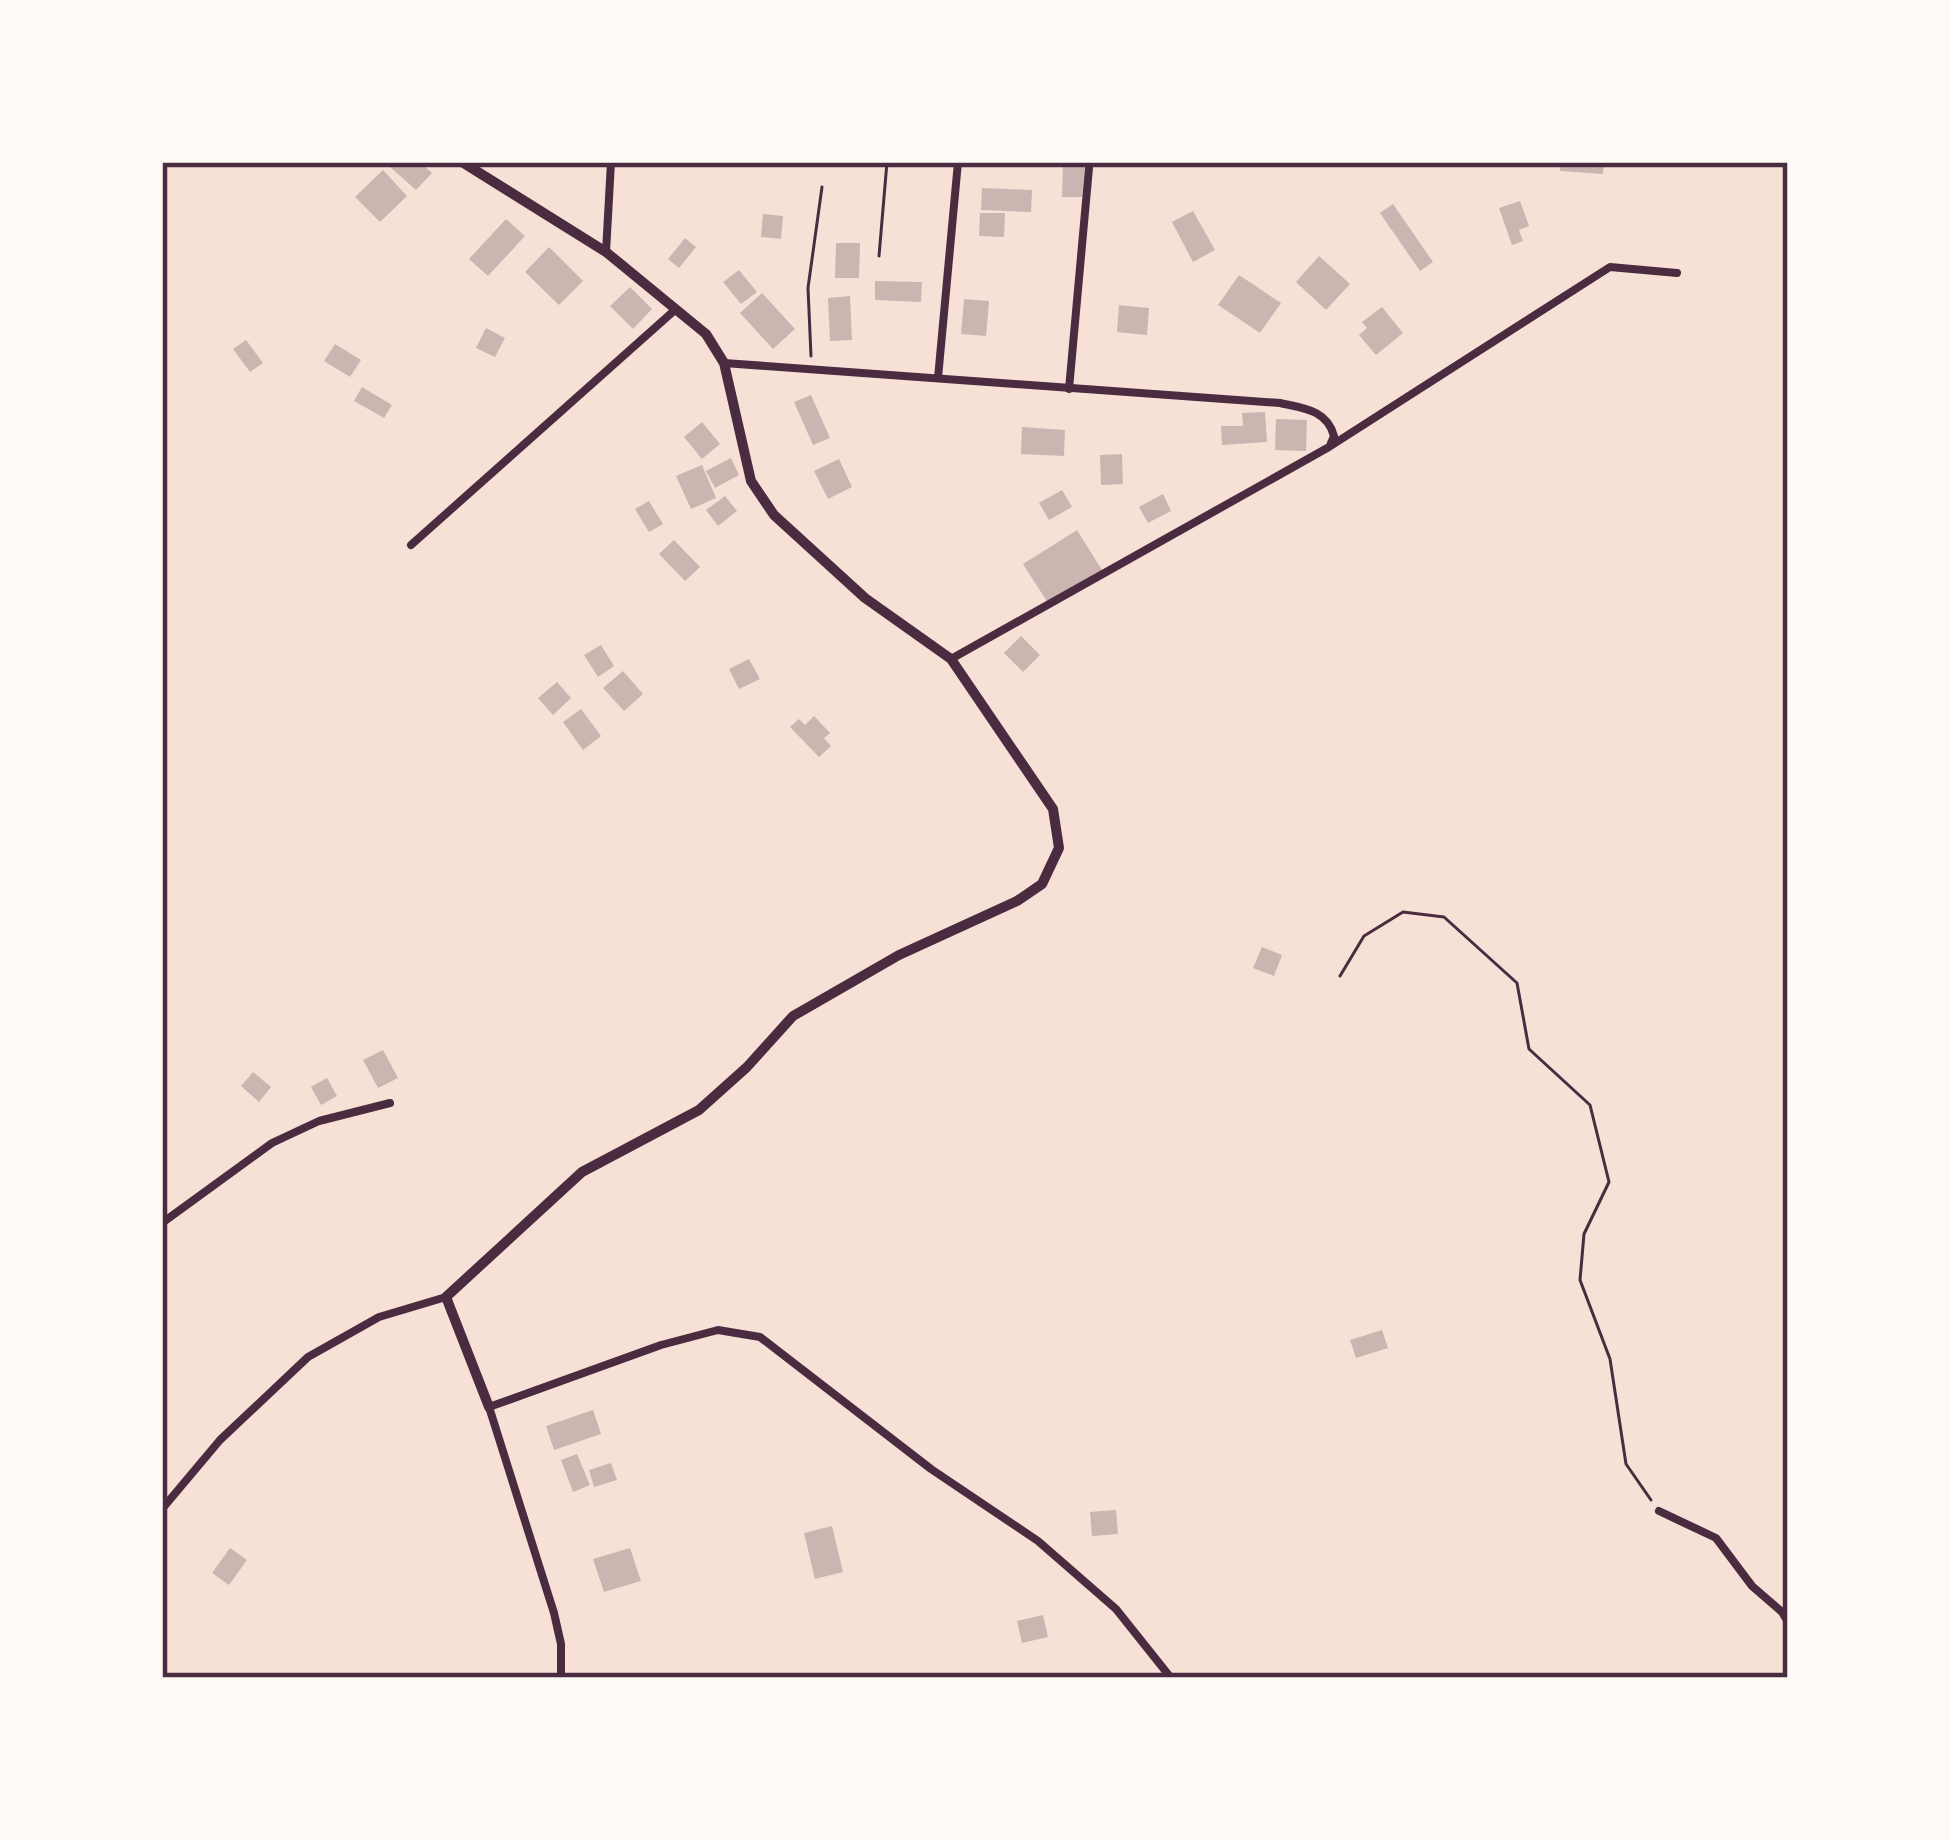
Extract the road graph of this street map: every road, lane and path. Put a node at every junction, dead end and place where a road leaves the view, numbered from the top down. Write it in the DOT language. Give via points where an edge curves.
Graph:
graph roads {
  1 [pos="462,162"];
  2 [pos="611,162"];
  3 [pos="887,162"];
  4 [pos="958,162"];
  5 [pos="1089,168"];
  6 [pos="822,187"];
  7 [pos="606,252"];
  8 [pos="879,256"];
  9 [pos="1677,273"];
  10 [pos="676,309"];
  11 [pos="724,364"];
  12 [pos="812,369"];
  13 [pos="938,378"];
  14 [pos="1069,389"];
  15 [pos="1329,447"];
  16 [pos="411,545"];
  17 [pos="951,659"];
  18 [pos="1340,976"];
  19 [pos="389,1102"];
  20 [pos="162,1223"];
  21 [pos="446,1297"];
  22 [pos="489,1407"];
  23 [pos="162,1509"];
  24 [pos="1659,1511"];
  25 [pos="1788,1622"];
  26 [pos="561,1678"];
  27 [pos="1171,1678"];
  1 -- 7 [label="street"];
  2 -- 7 [label="street"];
  3 -- 8 [label="path"];
  4 -- 13 [label="street"];
  5 -- 14 [label="street"];
  6 -- 12 [label="path" via="808,288"];
  7 -- 10 [label="street"];
  9 -- 15 [label="street" via="1610,267"];
  10 -- 11 [label="street" via="706,334"];
  10 -- 16 [label="street"];
  11 -- 12 [label="street"];
  11 -- 17 [label="street" via="752,481 774,515 866,598"];
  12 -- 13 [label="street"];
  13 -- 14 [label="street"];
  14 -- 15 [label="street" via="1311,409 1332,427"];
  15 -- 17 [label="street"];
  17 -- 21 [label="street" via="1053,809 1059,848 1042,884 793,1016 699,1110 582,1172"];
  18 -- 24 [label="path" via="1364,936 1403,912 1444,917 1516,983 1528,1048 1590,1105 1609,1182 1584,1234 1580,1280 1610,1359 1626,1464"];
  19 -- 20 [label="street" via="272,1143"];
  21 -- 22 [label="street"];
  21 -- 23 [label="street" via="380,1318 308,1357"];
  22 -- 26 [label="street" via="554,1613"];
  22 -- 27 [label="street" via="718,1330 760,1337 1038,1540 1116,1609"];
  24 -- 25 [label="street" via="1716,1538"];
}
